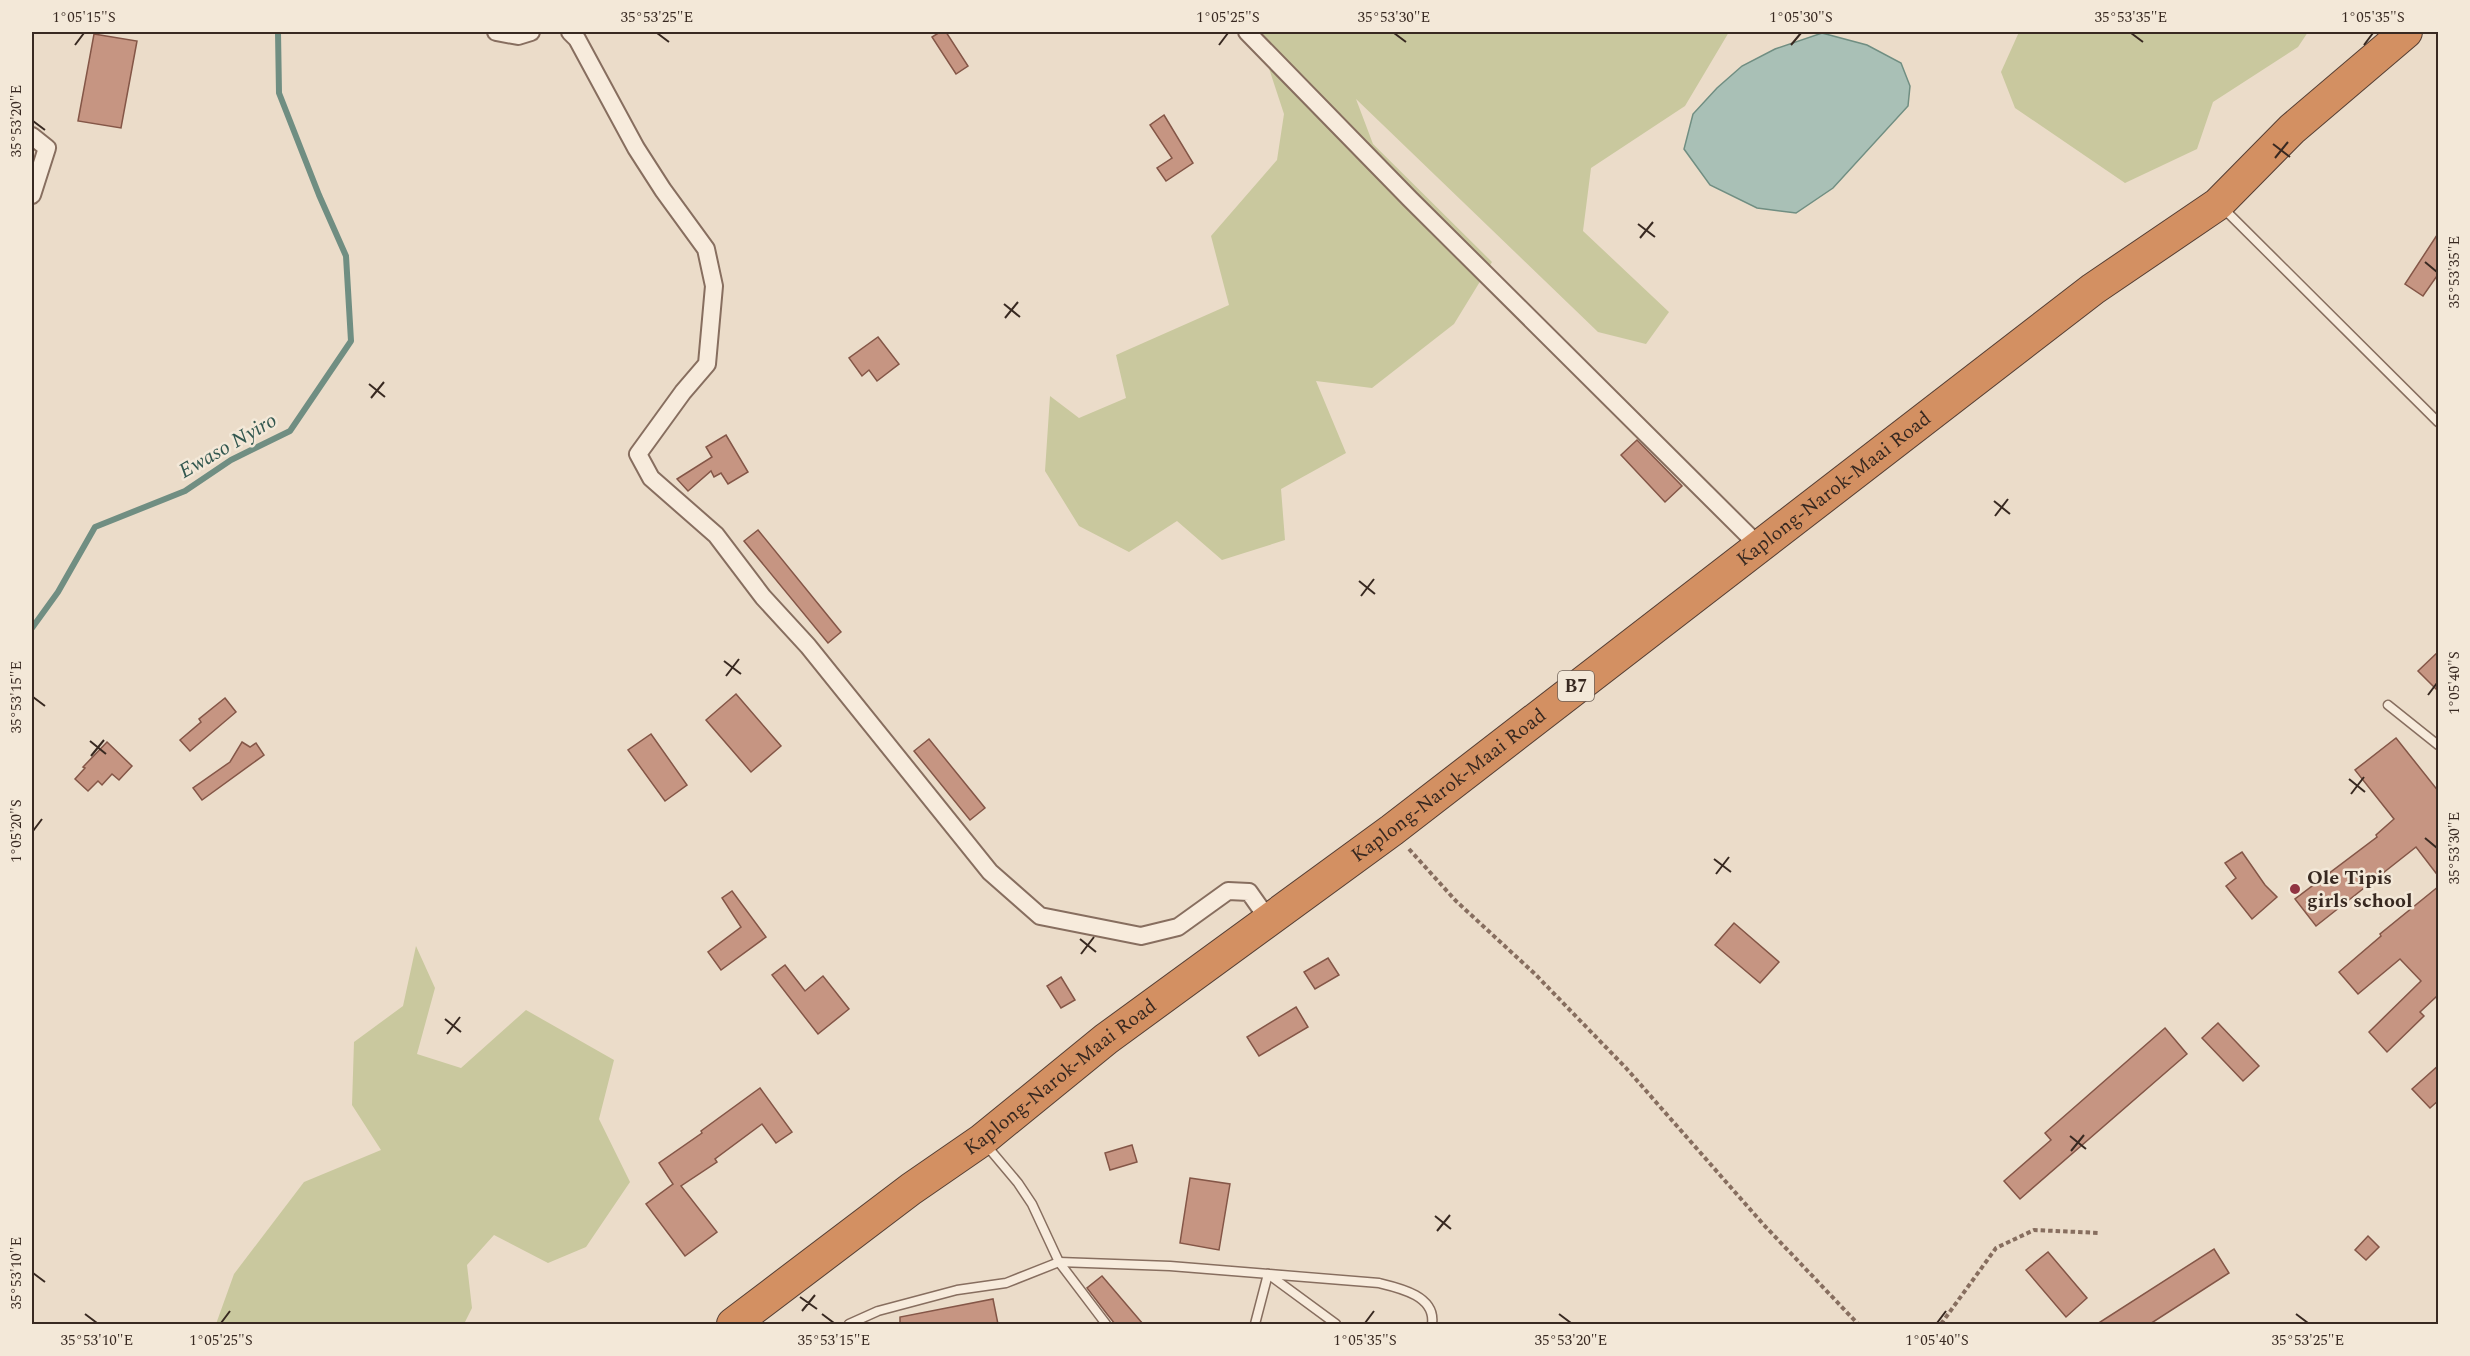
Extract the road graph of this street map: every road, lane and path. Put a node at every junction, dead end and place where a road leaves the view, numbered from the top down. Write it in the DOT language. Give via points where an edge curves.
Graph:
graph roads {
  1 [pos="496,32"];
  2 [pos="531,32"];
  3 [pos="570,32"];
  4 [pos="1247,32"];
  5 [pos="2406,32"];
  6 [pos="32,136"];
  7 [pos="32,195"];
  8 [pos="2218,204"];
  9 [pos="2439,422"];
  10 [pos="1759,546"];
  11 [pos="2388,705"];
  12 [pos="2439,745"];
  13 [pos="1392,830"];
  14 [pos="1268,919"];
  15 [pos="982,1140"];
  16 [pos="2100,1233"];
  17 [pos="1059,1262"];
  18 [pos="1268,1274"];
  19 [pos="733,1324"];
  20 [pos="849,1324"];
  21 [pos="1106,1324"];
  22 [pos="1255,1324"];
  23 [pos="1336,1324"];
  24 [pos="1432,1324"];
  25 [pos="1858,1324"];
  26 [pos="1941,1324"];
  1 -- 2 [label="street" via="518,36"];
  3 -- 14 [label="street" via="636,148 705,249 714,286 707,364 638,454 651,478 716,536 990,872 1040,916 1141,936 1178,927 1228,891 1250,892"];
  4 -- 10 [label="street"];
  5 -- 8 [label="highway, Kaplong-Narok-Maai Road / B7" via="2292,129"];
  6 -- 7 [label="street" via="47,148"];
  8 -- 9 [label="lane"];
  8 -- 10 [label="highway, Kaplong-Narok-Maai Road / B7" via="2093,289"];
  10 -- 13 [label="highway, Kaplong-Narok-Maai Road / B7"];
  11 -- 12 [label="lane"];
  13 -- 14 [label="highway, Kaplong-Narok-Maai Road / B7"];
  13 -- 25 [label="path" via="1456,901 1535,974 1626,1068 1763,1224"];
  14 -- 15 [label="highway, Kaplong-Narok-Maai Road / B7" via="1106,1039"];
  15 -- 17 [label="lane" via="1032,1204"];
  15 -- 19 [label="highway, Kaplong-Narok-Maai Road / B7"];
  16 -- 26 [label="path" via="2034,1230 1996,1248"];
  17 -- 18 [label="lane"];
  17 -- 20 [label="lane" via="1006,1282 878,1311"];
  17 -- 21 [label="lane"];
  18 -- 22 [label="lane"];
  18 -- 23 [label="lane"];
  18 -- 24 [label="lane" via="1403,1289 1425,1301"];
}
